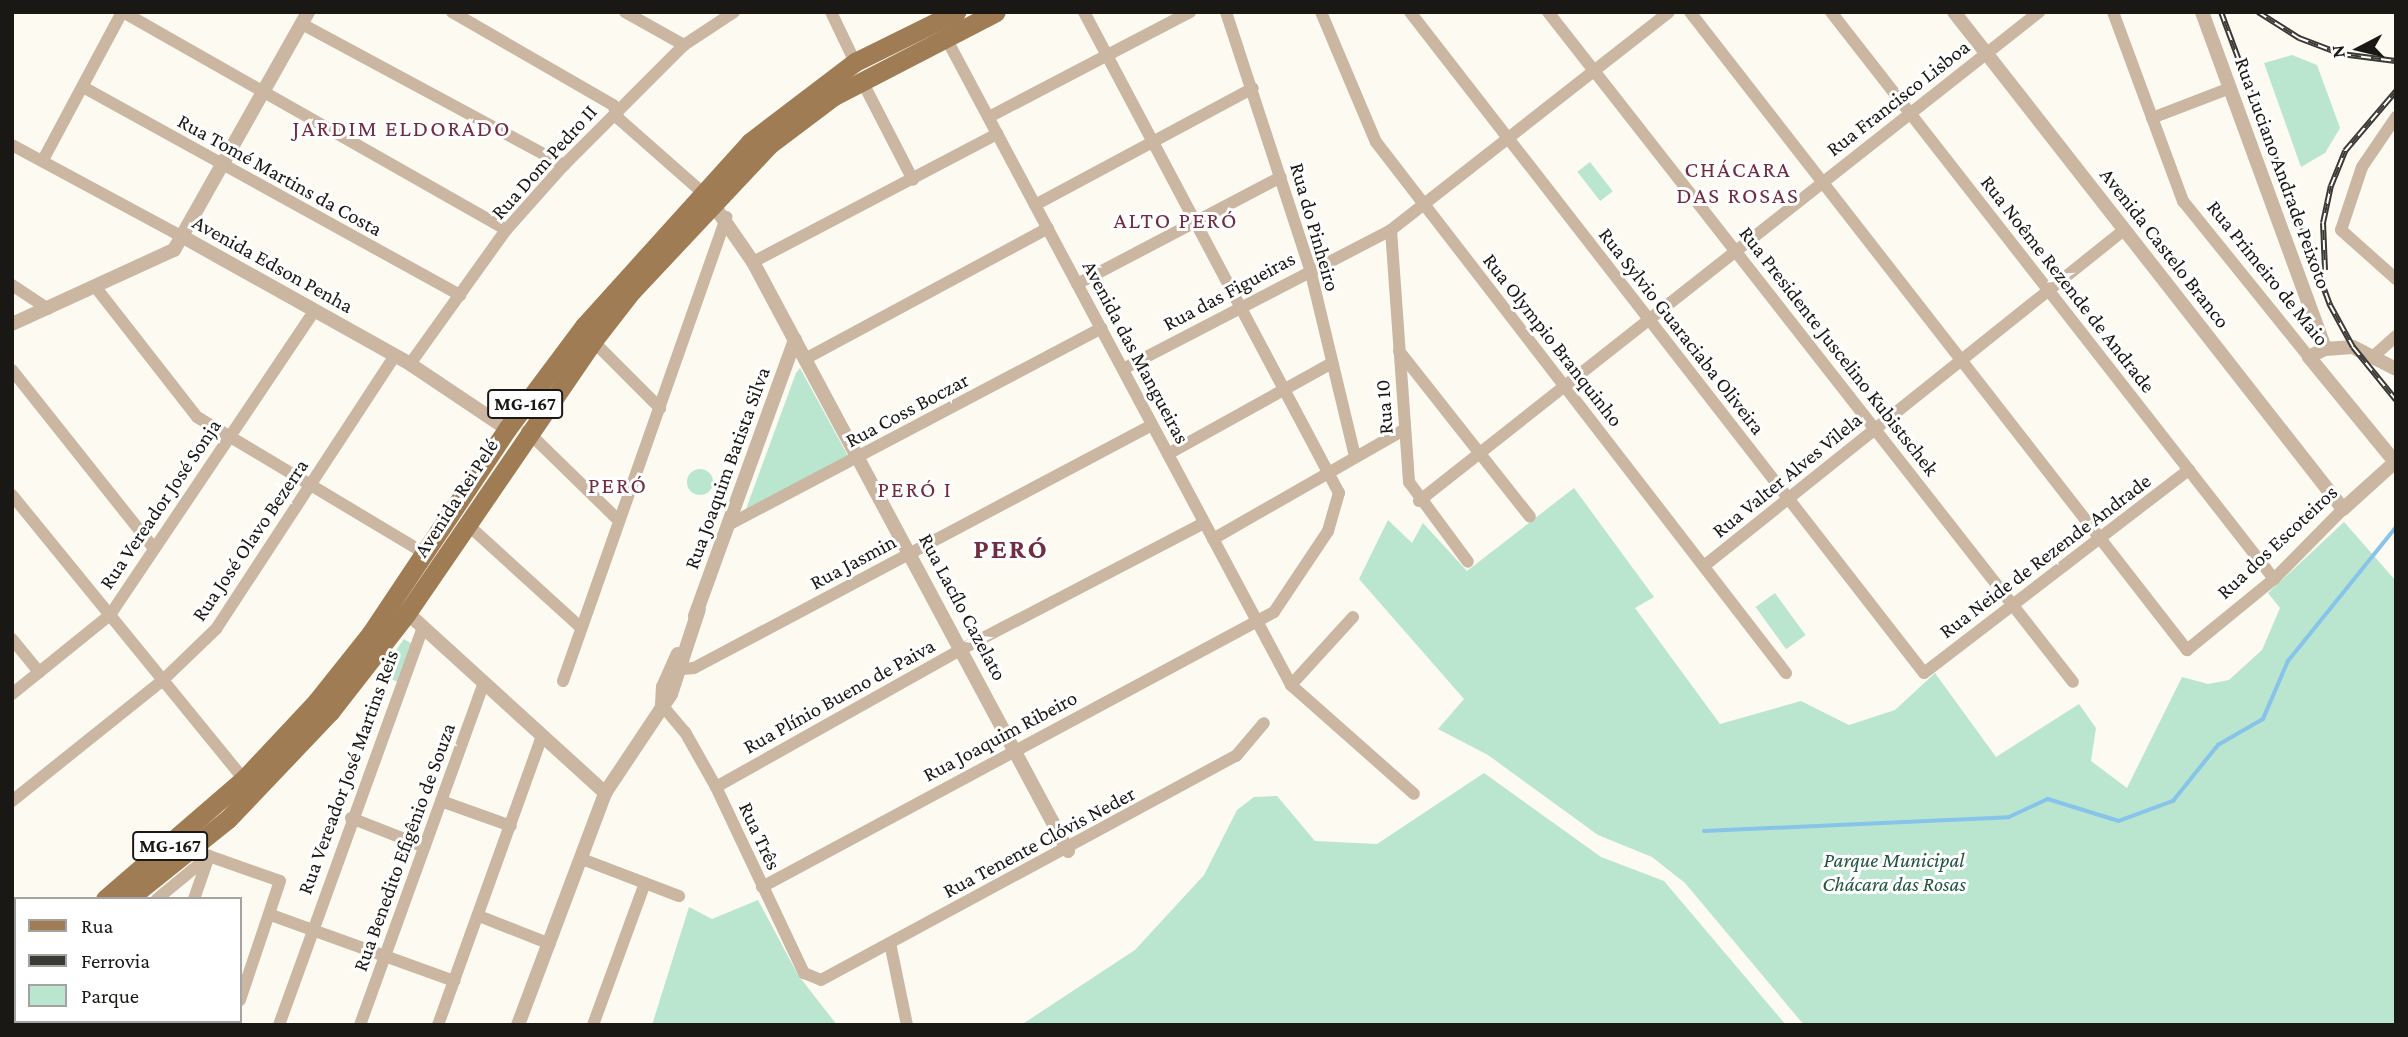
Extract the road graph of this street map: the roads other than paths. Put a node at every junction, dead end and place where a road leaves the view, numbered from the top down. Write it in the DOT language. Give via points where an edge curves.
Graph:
graph roads {
  1 [pos="123,12"];
  2 [pos="452,12"];
  3 [pos="625,12"];
  4 [pos="734,12"];
  5 [pos="831,12"];
  6 [pos="956,12"];
  7 [pos="996,12"];
  8 [pos="1084,12"];
  9 [pos="1190,12"];
  10 [pos="1226,12"];
  11 [pos="1321,12"];
  12 [pos="1410,12"];
  13 [pos="1548,12"];
  14 [pos="1670,12"];
  15 [pos="1690,12"];
  16 [pos="1831,12"];
  17 [pos="1954,12"];
  18 [pos="2039,12"];
  19 [pos="2113,12"];
  20 [pos="2202,12"];
  21 [pos="305,18"];
  22 [pos="946,38"];
  23 [pos="684,45"];
  24 [pos="1986,52"];
  25 [pos="1109,55"];
  26 [pos="855,62"];
  27 [pos="1594,71"];
  28 [pos="862,81"];
  29 [pos="83,87"];
  30 [pos="1253,88"];
  31 [pos="2230,88"];
  32 [pos="262,95"];
  33 [pos="616,112"];
  34 [pos="1910,113"];
  35 [pos="989,117"];
  36 [pos="2152,118"];
  37 [pos="2393,124"];
  38 [pos="997,134"];
  39 [pos="1508,139"];
  40 [pos="1154,141"];
  41 [pos="12,145"];
  42 [pos="43,160"];
  43 [pos="564,165"];
  44 [pos="221,167"];
  45 [pos="1281,177"];
  46 [pos="913,180"];
  47 [pos="1822,182"];
  48 [pos="714,204"];
  49 [pos="1424,204"];
  50 [pos="1035,205"];
  51 [pos="1197,222"];
  52 [pos="1048,228"];
  53 [pos="506,230"];
  54 [pos="1391,230"];
  55 [pos="2124,230"];
  56 [pos="184,238"];
  57 [pos="1735,250"];
  58 [pos="753,262"];
  59 [pos="2390,265"];
  60 [pos="1310,269"];
  61 [pos="2396,279"];
  62 [pos="1077,284"];
  63 [pos="12,285"];
  64 [pos="97,289"];
  65 [pos="2048,290"];
  66 [pos="460,295"];
  67 [pos="1240,306"];
  68 [pos="48,309"];
  69 [pos="314,311"];
  70 [pos="1648,319"];
  71 [pos="12,324"];
  72 [pos="1101,328"];
  73 [pos="2396,336"];
  74 [pos="795,340"];
  75 [pos="593,341"];
  76 [pos="2325,349"];
  77 [pos="1399,351"];
  78 [pos="395,355"];
  79 [pos="2376,355"];
  80 [pos="2309,357"];
  81 [pos="805,359"];
  82 [pos="1961,360"];
  83 [pos="1332,363"];
  84 [pos="410,365"];
  85 [pos="1123,369"];
  86 [pos="2396,369"];
  87 [pos="12,370"];
  88 [pos="1564,386"];
  89 [pos="1284,389"];
  90 [pos="660,408"];
  91 [pos="1152,425"];
  92 [pos="507,429"];
  93 [pos="1405,429"];
  94 [pos="1875,429"];
  95 [pos="527,431"];
  96 [pos="228,438"];
  97 [pos="1479,453"];
  98 [pos="1168,454"];
  99 [pos="858,457"];
  100 [pos="1355,457"];
  101 [pos="2395,462"];
  102 [pos="2189,470"];
  103 [pos="1328,473"];
  104 [pos="310,486"];
  105 [pos="12,495"];
  106 [pos="1788,498"];
  107 [pos="1419,500"];
  108 [pos="2343,509"];
  109 [pos="1530,517"];
  110 [pos="616,518"];
  111 [pos="1205,523"];
  112 [pos="467,524"];
  113 [pos="730,524"];
  114 [pos="2100,538"];
  115 [pos="1213,539"];
  116 [pos="152,546"];
  117 [pos="910,553"];
  118 [pos="426,554"];
  119 [pos="1468,562"];
  120 [pos="1704,566"];
  121 [pos="2274,579"];
  122 [pos="2014,604"];
  123 [pos="400,607"];
  124 [pos="699,609"];
  125 [pos="110,615"];
  126 [pos="1353,617"];
  127 [pos="1258,622"];
  128 [pos="423,626"];
  129 [pos="579,626"];
  130 [pos="12,639"];
  131 [pos="962,649"];
  132 [pos="682,669"];
  133 [pos="39,672"];
  134 [pos="1786,673"];
  135 [pos="1924,673"];
  136 [pos="163,680"];
  137 [pos="563,681"];
  138 [pos="484,682"];
  139 [pos="2073,682"];
  140 [pos="1291,685"];
  141 [pos="12,694"];
  142 [pos="662,705"];
  143 [pos="324,706"];
  144 [pos="1264,723"];
  145 [pos="542,736"];
  146 [pos="1014,749"];
  147 [pos="244,779"];
  148 [pos="716,787"];
  149 [pos="605,793"];
  150 [pos="1414,794"];
  151 [pos="12,801"];
  152 [pos="441,801"];
  153 [pos="351,818"];
  154 [pos="511,826"];
  155 [pos="207,847"];
  156 [pos="425,847"];
  157 [pos="1068,851"];
  158 [pos="582,859"];
  159 [pos="645,883"];
  160 [pos="762,887"];
  161 [pos="679,896"];
  162 [pos="107,897"];
  163 [pos="131,897"];
  164 [pos="159,897"];
  165 [pos="194,897"];
  166 [pos="271,915"];
  167 [pos="479,916"];
  168 [pos="310,932"];
  169 [pos="890,943"];
  170 [pos="550,944"];
  171 [pos="385,960"];
  172 [pos="821,980"];
  173 [pos="454,981"];
  174 [pos="242,994"];
  175 [pos="279,1025"];
  176 [pos="360,1025"];
  177 [pos="438,1025"];
  178 [pos="518,1025"];
  179 [pos="593,1025"];
  180 [pos="907,1025"];
  1 -- 29 [label="street"];
  1 -- 32 [label="street"];
  2 -- 33 [label="street" via="613,105"];
  3 -- 23 [label="street"];
  4 -- 23 [label="street, Rua Dom Pedro II"];
  5 -- 26 [label="street"];
  6 -- 26 [label="main road, Avenida Rei Pelé / MG-167"];
  7 -- 22 [label="main road, Avenida Rei Pelé / MG-167"];
  8 -- 25 [label="street, Rua Joaquim Ribeiro"];
  9 -- 25 [label="street"];
  10 -- 30 [label="street, Rua do Pinheiro"];
  11 -- 49 [label="street, Rua Olympio Branquinho" via="1377,142"];
  12 -- 39 [label="street, Rua Sylvio Guaraciaba Oliveira"];
  13 -- 27 [label="street, Rua Presidente Juscelino Kubistschek"];
  14 -- 27 [label="street, Rua das Figueiras"];
  15 -- 47 [label="street"];
  16 -- 34 [label="street, Rua Noême Rezende de Andrade"];
  17 -- 24 [label="street, Avenida Castelo Branco"];
  18 -- 24 [label="street, Rua Francisco Lisboa"];
  19 -- 36 [label="street, Rua Primeiro de Maio"];
  20 -- 31 [label="street, Rua Luciano Andrade Peixoto"];
  21 -- 32 [label="street"];
  21 -- 43 [label="street"];
  22 -- 28 [label="main road, Avenida Rei Pelé / MG-167"];
  22 -- 35 [label="street, Avenida das Mangueiras"];
  23 -- 33 [label="street, Rua Dom Pedro II"];
  24 -- 34 [label="street, Rua Francisco Lisboa"];
  24 -- 55 [label="street, Avenida Castelo Branco"];
  25 -- 35 [label="street"];
  25 -- 40 [label="street, Rua Joaquim Ribeiro"];
  26 -- 48 [label="main road, Avenida Rei Pelé / MG-167" via="783,113"];
  27 -- 39 [label="street, Rua das Figueiras"];
  27 -- 57 [label="street, Rua Presidente Juscelino Kubistschek"];
  28 -- 46 [label="street"];
  28 -- 48 [label="main road, Avenida Rei Pelé / MG-167" via="793,124"];
  29 -- 42 [label="street"];
  29 -- 44 [label="street, Rua Tomé Martins da Costa"];
  30 -- 40 [label="street"];
  30 -- 45 [label="street, Rua do Pinheiro"];
  31 -- 36 [label="street"];
  31 -- 76 [label="street, Rua Luciano Andrade Peixoto"];
  32 -- 44 [label="street"];
  32 -- 53 [label="street"];
  33 -- 43 [label="street, Rua Dom Pedro II"];
  33 -- 48 [label="street"];
  34 -- 47 [label="street, Rua Francisco Lisboa"];
  34 -- 65 [label="street, Rua Noême Rezende de Andrade"];
  35 -- 38 [label="street, Avenida das Mangueiras"];
  36 -- 80 [label="street, Rua Primeiro de Maio" via="2189,211"];
  37 -- 59 [label="street" via="2362,167 2341,230"];
  38 -- 46 [label="street"];
  38 -- 50 [label="street, Avenida das Mangueiras"];
  39 -- 49 [label="street, Rua das Figueiras"];
  39 -- 70 [label="street, Rua Sylvio Guaraciaba Oliveira"];
  40 -- 50 [label="street"];
  40 -- 51 [label="street, Rua Joaquim Ribeiro"];
  41 -- 42 [label="street, Avenida Edson Penha"];
  42 -- 56 [label="street, Avenida Edson Penha"];
  43 -- 53 [label="street, Rua Dom Pedro II"];
  44 -- 56 [label="street"];
  44 -- 66 [label="street, Rua Tomé Martins da Costa"];
  45 -- 51 [label="street"];
  45 -- 60 [label="street, Rua do Pinheiro"];
  46 -- 58 [label="street"];
  47 -- 57 [label="street, Rua Francisco Lisboa"];
  47 -- 82 [label="street"];
  48 -- 58 [label="street, Rua Lacílo Cazelato"];
  48 -- 75 [label="main road, Avenida Rei Pelé / MG-167"];
  48 -- 90 [label="street"];
  48 -- 92 [label="main road, Avenida Rei Pelé / MG-167" via="584,326"];
  49 -- 54 [label="street, Rua das Figueiras"];
  49 -- 88 [label="street, Rua Olympio Branquinho"];
  50 -- 52 [label="street, Avenida das Mangueiras"];
  51 -- 62 [label="street"];
  51 -- 67 [label="street, Rua Joaquim Ribeiro"];
  52 -- 62 [label="street, Avenida das Mangueiras"];
  52 -- 81 [label="street"];
  53 -- 66 [label="street, Rua Dom Pedro II"];
  54 -- 60 [label="street, Rua das Figueiras"];
  54 -- 77 [label="street, Rua 10"];
  55 -- 65 [label="street, Rua Valter Alves Vilela"];
  55 -- 108 [label="street, Avenida Castelo Branco"];
  56 -- 64 [label="street" via="174,250"];
  56 -- 69 [label="street, Avenida Edson Penha"];
  57 -- 70 [label="street, Rua Francisco Lisboa"];
  57 -- 94 [label="street, Rua Presidente Juscelino Kubistschek"];
  58 -- 74 [label="street, Rua Lacílo Cazelato"];
  59 -- 61 [label="street"];
  60 -- 67 [label="street, Rua das Figueiras"];
  60 -- 83 [label="street, Rua do Pinheiro"];
  62 -- 72 [label="street, Avenida das Mangueiras"];
  63 -- 68 [label="street"];
  64 -- 68 [label="street"];
  64 -- 96 [label="street" via="197,418"];
  65 -- 82 [label="street, Rua Valter Alves Vilela"];
  65 -- 102 [label="street, Rua Noême Rezende de Andrade"];
  66 -- 84 [label="street, Rua Dom Pedro II"];
  67 -- 85 [label="street, Rua das Figueiras"];
  67 -- 89 [label="street, Rua Joaquim Ribeiro"];
  68 -- 71 [label="street"];
  69 -- 78 [label="street, Avenida Edson Penha"];
  69 -- 96 [label="street, Rua Vereador José Sonja"];
  70 -- 88 [label="street, Rua Francisco Lisboa"];
  70 -- 106 [label="street, Rua Sylvio Guaraciaba Oliveira"];
  72 -- 85 [label="street, Avenida das Mangueiras"];
  72 -- 99 [label="street, Rua Coss Boczar"];
  73 -- 79 [label="street"];
  74 -- 81 [label="street, Rua Lacílo Cazelato"];
  74 -- 113 [label="street, Rua Joaquim Batista Silva"];
  75 -- 90 [label="street"];
  75 -- 95 [label="main road, Avenida Rei Pelé / MG-167"];
  76 -- 79 [label="street" via="2353,347"];
  76 -- 80 [label="street"];
  77 -- 93 [label="street, Rua 10"];
  77 -- 97 [label="street"];
  78 -- 84 [label="street, Avenida Edson Penha"];
  78 -- 104 [label="street, Rua José Olavo Bezerra"];
  79 -- 86 [label="street"];
  80 -- 101 [label="street, Rua Primeiro de Maio"];
  81 -- 99 [label="street, Rua Lacílo Cazelato"];
  82 -- 94 [label="street, Rua Valter Alves Vilela"];
  82 -- 114 [label="street"];
  83 -- 89 [label="street"];
  83 -- 100 [label="street, Rua do Pinheiro"];
  84 -- 92 [label="street, Avenida Edson Penha"];
  85 -- 91 [label="street, Avenida das Mangueiras"];
  87 -- 116 [label="street"];
  88 -- 97 [label="street, Rua Francisco Lisboa"];
  88 -- 120 [label="street, Rua Olympio Branquinho"];
  89 -- 98 [label="street"];
  89 -- 103 [label="street, Rua Joaquim Ribeiro"];
  90 -- 110 [label="street"];
  91 -- 98 [label="street, Avenida das Mangueiras"];
  91 -- 117 [label="street, Rua Jasmin"];
  92 -- 118 [label="main road, Avenida Rei Pelé / MG-167"];
  93 -- 100 [label="street"];
  93 -- 107 [label="street, Rua 10" via="1409,482"];
  94 -- 106 [label="street, Rua Valter Alves Vilela"];
  94 -- 122 [label="street, Rua Presidente Juscelino Kubistschek"];
  95 -- 110 [label="street"];
  95 -- 112 [label="main road, Avenida Rei Pelé / MG-167"];
  96 -- 104 [label="street"];
  96 -- 116 [label="street, Rua Vereador José Sonja"];
  97 -- 107 [label="street, Rua Francisco Lisboa"];
  97 -- 109 [label="street"];
  98 -- 111 [label="street, Avenida das Mangueiras"];
  99 -- 113 [label="street, Rua Coss Boczar"];
  99 -- 117 [label="street, Rua Lacílo Cazelato"];
  100 -- 103 [label="street"];
  101 -- 108 [label="street, Rua dos Escoteiros"];
  102 -- 114 [label="street, Rua Neide de Rezende Andrade"];
  102 -- 121 [label="street, Rua Noême Rezende de Andrade"];
  103 -- 115 [label="street"];
  103 -- 127 [label="street, Rua Joaquim Ribeiro" via="1339,493 1328,531 1274,612"];
  104 -- 118 [label="street"];
  104 -- 136 [label="street, Rua José Olavo Bezerra" via="216,629"];
  105 -- 125 [label="street"];
  106 -- 120 [label="street, Rua Valter Alves Vilela"];
  106 -- 135 [label="street, Rua Sylvio Guaraciaba Oliveira"];
  107 -- 119 [label="street, Rua 10"];
  108 -- 121 [label="street, Rua dos Escoteiros"];
  110 -- 129 [label="street"];
  111 -- 115 [label="street, Avenida das Mangueiras"];
  111 -- 131 [label="street, Rua Plínio Bueno de Paiva"];
  112 -- 123 [label="main road, Avenida Rei Pelé / MG-167"];
  112 -- 129 [label="street"];
  113 -- 124 [label="street, Rua Joaquim Batista Silva"];
  114 -- 121 [label="street, Rua dos Escoteiros" via="2187,650"];
  114 -- 122 [label="street, Rua Neide de Rezende Andrade"];
  115 -- 127 [label="street, Avenida das Mangueiras"];
  116 -- 125 [label="street, Rua Vereador José Sonja"];
  117 -- 131 [label="street, Rua Lacílo Cazelato"];
  117 -- 132 [label="street, Rua Jasmin" via="694,668"];
  118 -- 123 [label="main road, Avenida Rei Pelé / MG-167"];
  120 -- 134 [label="street, Rua Olympio Branquinho"];
  122 -- 135 [label="street, Rua Neide de Rezende Andrade"];
  122 -- 139 [label="street, Rua Presidente Juscelino Kubistschek"];
  123 -- 128 [label="street"];
  123 -- 143 [label="main road, Avenida Rei Pelé / MG-167"];
  124 -- 132 [label="street, Rua Joaquim Batista Silva"];
  124 -- 142 [label="street, Rua Joaquim Batista Silva" via="663,687"];
  125 -- 133 [label="street, Rua Vereador José Sonja"];
  125 -- 136 [label="street"];
  126 -- 140 [label="street"];
  127 -- 140 [label="street, Avenida das Mangueiras"];
  127 -- 146 [label="street, Rua Joaquim Ribeiro"];
  128 -- 138 [label="street"];
  128 -- 153 [label="street, Rua Vereador José Martins Reis"];
  129 -- 137 [label="street"];
  130 -- 133 [label="street"];
  131 -- 146 [label="street, Rua Lacílo Cazelato"];
  131 -- 148 [label="street, Rua Plínio Bueno de Paiva"];
  132 -- 142 [label="street, Rua Joaquim Batista Silva"];
  133 -- 141 [label="street, Rua Vereador José Sonja"];
  136 -- 147 [label="street"];
  136 -- 151 [label="street, Rua José Olavo Bezerra"];
  138 -- 145 [label="street"];
  138 -- 152 [label="street, Rua Benedito Efigênio de Souza"];
  140 -- 150 [label="street"];
  142 -- 148 [label="street, Rua Três" via="685,732"];
  142 -- 149 [label="street, Rua Joaquim Batista Silva"];
  143 -- 147 [label="main road, Avenida Rei Pelé / MG-167"];
  143 -- 155 [label="main road, Avenida Rei Pelé / MG-167"];
  144 -- 157 [label="street, Rua Tenente Clóvis Neder" via="1236,756"];
  145 -- 149 [label="street"];
  145 -- 154 [label="street"];
  146 -- 157 [label="street, Rua Lacílo Cazelato"];
  146 -- 160 [label="street, Rua Joaquim Ribeiro"];
  147 -- 162 [label="main road, Avenida Rei Pelé / MG-167"];
  148 -- 160 [label="street, Rua Três"];
  149 -- 158 [label="street, Rua Joaquim Batista Silva"];
  152 -- 154 [label="street"];
  152 -- 156 [label="street, Rua Benedito Efigênio de Souza"];
  153 -- 156 [label="street"];
  153 -- 168 [label="street, Rua Vereador José Martins Reis"];
  154 -- 167 [label="street"];
  155 -- 163 [label="main road, Avenida Rei Pelé / MG-167"];
  155 -- 164 [label="street, Avenida Rei Pelé"];
  155 -- 165 [label="street"];
  155 -- 166 [label="street" via="279,881"];
  156 -- 171 [label="street, Rua Benedito Efigênio de Souza"];
  157 -- 169 [label="street, Rua Tenente Clóvis Neder"];
  158 -- 159 [label="street"];
  158 -- 170 [label="street, Rua Joaquim Batista Silva"];
  159 -- 161 [label="street"];
  159 -- 179 [label="street"];
  160 -- 172 [label="street, Rua Três" via="804,973"];
  166 -- 168 [label="street"];
  166 -- 174 [label="street"];
  167 -- 170 [label="street"];
  167 -- 173 [label="street"];
  168 -- 171 [label="street"];
  168 -- 175 [label="street, Rua Vereador José Martins Reis"];
  169 -- 172 [label="street, Rua Tenente Clóvis Neder"];
  169 -- 180 [label="street"];
  170 -- 178 [label="street, Rua Joaquim Batista Silva"];
  171 -- 173 [label="street"];
  171 -- 176 [label="street, Rua Benedito Efigênio de Souza"];
  173 -- 177 [label="street"];
}
